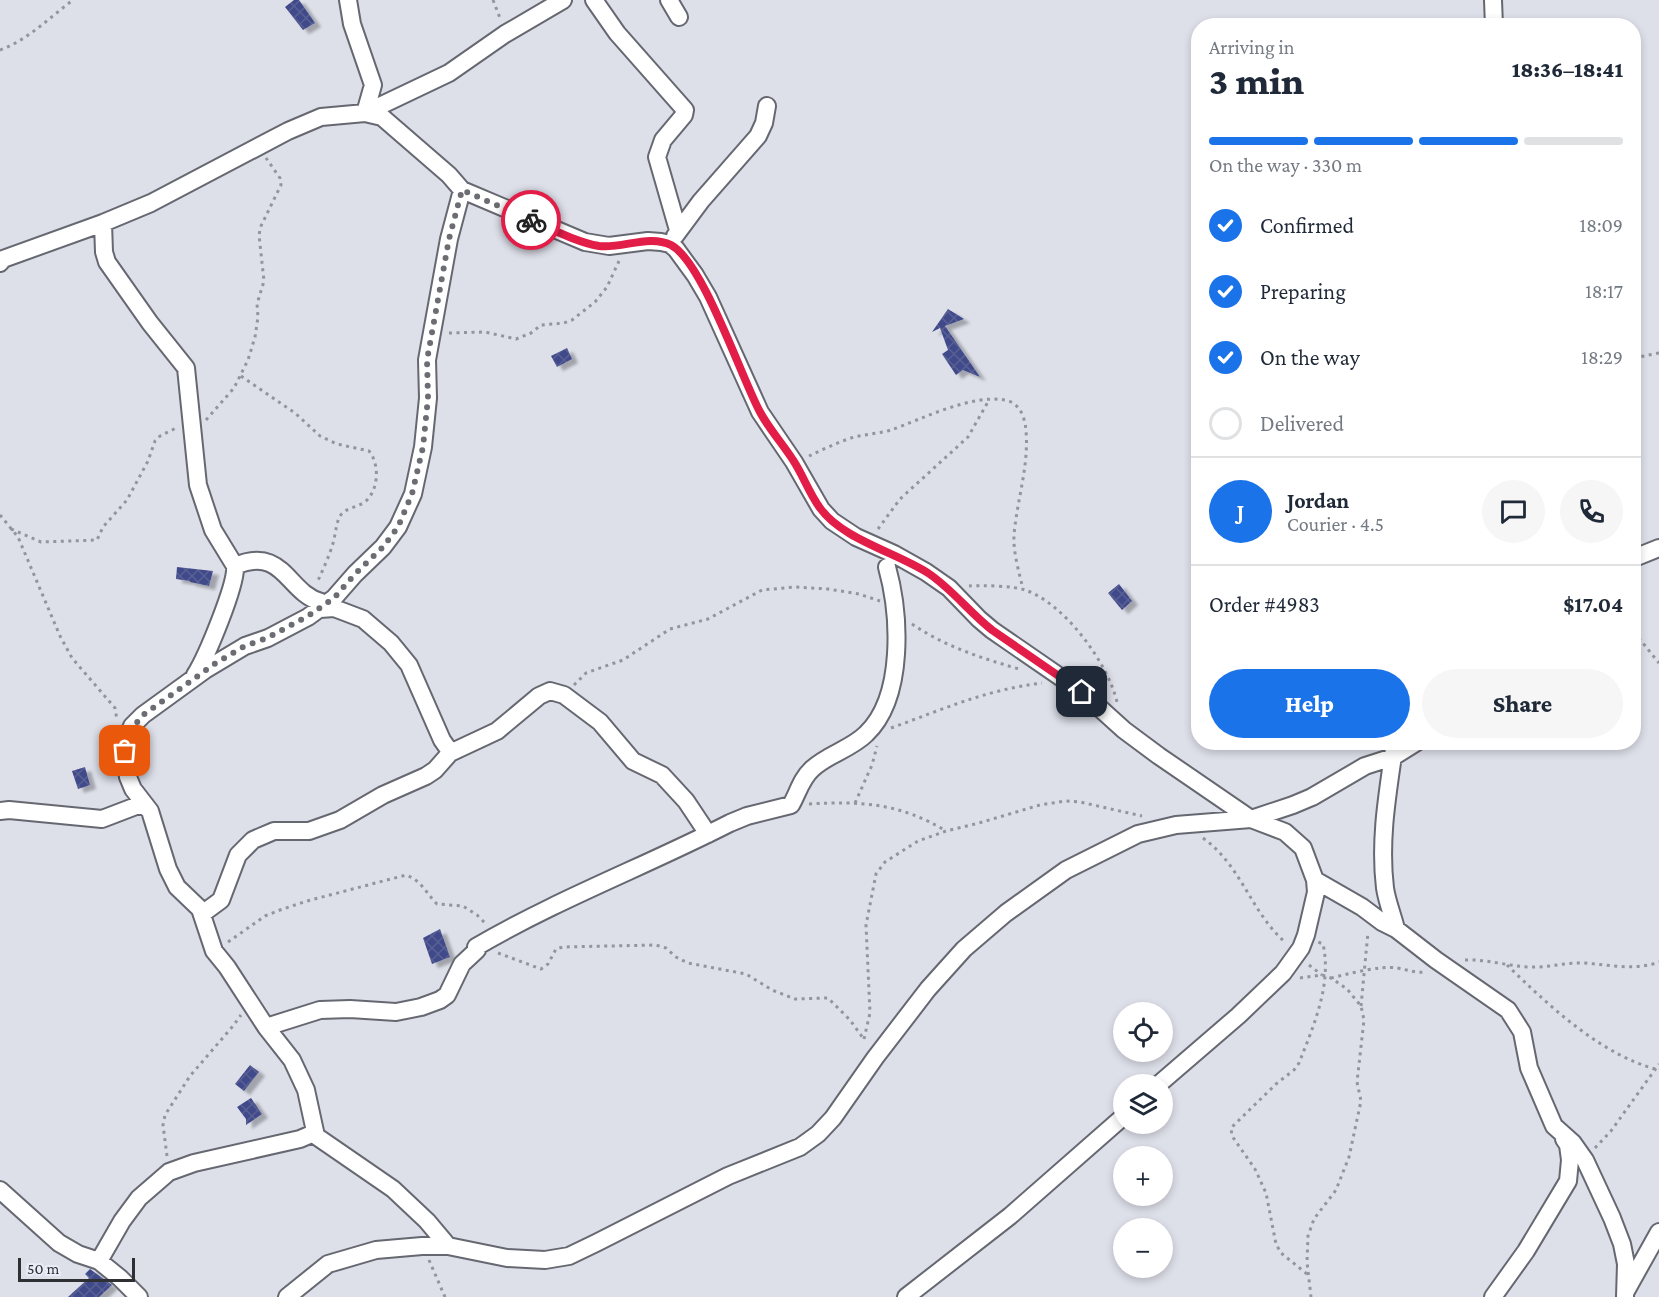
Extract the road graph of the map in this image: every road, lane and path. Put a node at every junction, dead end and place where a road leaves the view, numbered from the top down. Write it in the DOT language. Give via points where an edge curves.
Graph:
graph roads {
  1 [pos="73,0"];
  2 [pos="348,0"];
  3 [pos="563,0"];
  4 [pos="594,0"];
  5 [pos="669,0"];
  6 [pos="1493,0"];
  7 [pos="679,17"];
  8 [pos="1494,18"];
  9 [pos="0,50"];
  10 [pos="767,106"];
  11 [pos="365,113"];
  12 [pos="256,147"];
  13 [pos="462,190"];
  14 [pos="103,223"];
  15 [pos="674,237"];
  16 [pos="617,246"];
  17 [pos="0,263"];
  18 [pos="432,335"];
  19 [pos="1659,353"];
  20 [pos="1641,357"];
  21 [pos="241,376"];
  22 [pos="988,400"];
  23 [pos="192,412"];
  24 [pos="194,435"];
  25 [pos="794,462"];
  26 [pos="0,515"];
  27 [pos="10,528"];
  28 [pos="870,543"];
  29 [pos="1659,548"];
  30 [pos="1641,555"];
  31 [pos="235,566"];
  32 [pos="887,567"];
  33 [pos="949,588"];
  34 [pos="1023,589"];
  35 [pos="315,604"];
  36 [pos="897,614"];
  37 [pos="1641,641"];
  38 [pos="1659,663"];
  39 [pos="1024,670"];
  40 [pos="193,678"];
  41 [pos="1050,682"];
  42 [pos="564,695"];
  43 [pos="116,727"];
  44 [pos="889,729"];
  45 [pos="1124,730"];
  46 [pos="877,743"];
  47 [pos="1394,750"];
  48 [pos="448,754"];
  49 [pos="855,803"];
  50 [pos="791,805"];
  51 [pos="0,811"];
  52 [pos="150,811"];
  53 [pos="1149,817"];
  54 [pos="1251,819"];
  55 [pos="1184,825"];
  56 [pos="946,831"];
  57 [pos="708,834"];
  58 [pos="1315,880"];
  59 [pos="1362,907"];
  60 [pos="202,914"];
  61 [pos="1396,929"];
  62 [pos="496,935"];
  63 [pos="1306,935"];
  64 [pos="476,947"];
  65 [pos="214,951"];
  66 [pos="1659,962"];
  67 [pos="1291,963"];
  68 [pos="1505,963"];
  69 [pos="1431,966"];
  70 [pos="1365,971"];
  71 [pos="1326,977"];
  72 [pos="1331,978"];
  73 [pos="250,1001"];
  74 [pos="1361,1006"];
  75 [pos="266,1026"];
  76 [pos="1659,1064"];
  77 [pos="1657,1070"];
  78 [pos="1170,1074"];
  79 [pos="1113,1126"];
  80 [pos="1554,1126"];
  81 [pos="314,1133"];
  82 [pos="1585,1160"];
  83 [pos="167,1174"];
  84 [pos="1568,1181"];
  85 [pos="0,1190"];
  86 [pos="1659,1232"];
  87 [pos="422,1246"];
  88 [pos="448,1246"];
  89 [pos="99,1261"];
  90 [pos="1307,1274"];
  91 [pos="1625,1294"];
  92 [pos="139,1297"];
  93 [pos="287,1297"];
  94 [pos="445,1297"];
  95 [pos="906,1297"];
  96 [pos="1311,1297"];
  97 [pos="1493,1297"];
  1 -- 9 [label="path"];
  2 -- 11 [label="street" via="373,85"];
  3 -- 11 [label="street" via="449,73"];
  4 -- 15 [label="street" via="617,33 685,110 663,140 657,157"];
  5 -- 7 [label="street"];
  6 -- 8 [label="street"];
  10 -- 15 [label="street" via="758,136"];
  11 -- 12 [label="street" via="321,117"];
  11 -- 13 [label="street" via="382,117"];
  12 -- 14 [label="street" via="189,184"];
  12 -- 21 [label="path" via="272,165 281,185 259,235 264,281 257,304 255,337"];
  13 -- 16 [label="street" via="585,242"];
  13 -- 18 [label="street"];
  14 -- 17 [label="street"];
  14 -- 23 [label="street" via="107,262 186,368"];
  15 -- 16 [label="street"];
  15 -- 25 [label="street" via="704,290 760,412"];
  16 -- 18 [label="path" via="621,250 619,261 607,287 572,320 541,325 516,339 485,332"];
  18 -- 35 [label="street" via="423,447 412,494 398,527 339,594"];
  19 -- 20 [label="path"];
  21 -- 24 [label="path"];
  21 -- 35 [label="path" via="295,413 320,436 369,451 376,462 369,498 341,514"];
  22 -- 25 [label="path" via="950,407 888,431 851,438"];
  22 -- 28 [label="path" via="968,437 900,499"];
  22 -- 34 [label="path" via="1014,404 1024,418 1026,463 1014,537"];
  23 -- 24 [label="street"];
  23 -- 27 [label="path" via="181,426 155,441 128,500 103,527 97,540 41,542"];
  24 -- 31 [label="street" via="198,486 213,530"];
  25 -- 28 [label="street" via="821,509 843,530"];
  26 -- 27 [label="path"];
  27 -- 43 [label="path" via="18,537 72,658 116,708"];
  28 -- 33 [label="street"];
  29 -- 30 [label="street"];
  31 -- 35 [label="street" via="250,560 277,567"];
  31 -- 40 [label="street" via="232,587 205,660"];
  32 -- 36 [label="street"];
  33 -- 34 [label="path"];
  33 -- 45 [label="street" via="979,619 1082,692"];
  34 -- 45 [label="path" via="1060,613 1100,661 1114,690"];
  35 -- 40 [label="street" via="267,638 245,646"];
  35 -- 48 [label="street" via="372,624 400,654"];
  36 -- 39 [label="path" via="931,636"];
  36 -- 42 [label="path" via="882,602 859,594 795,587 762,591 708,619 670,629 623,660 586,673"];
  36 -- 50 [label="street" via="894,675 878,718 867,734 812,769"];
  37 -- 38 [label="path"];
  40 -- 52 [label="street" via="143,715 129,732 125,751 128,777"];
  41 -- 44 [label="path" via="967,698"];
  42 -- 48 [label="street" via="550,691 539,696 497,731"];
  42 -- 57 [label="street" via="600,722 633,761 662,774"];
  45 -- 54 [label="street"];
  46 -- 49 [label="path"];
  47 -- 54 [label="street" via="1312,797"];
  47 -- 61 [label="street" via="1386,798 1384,870"];
  48 -- 60 [label="street" via="426,776 332,824 309,831 274,831 253,840 238,855 220,900"];
  49 -- 50 [label="path"];
  49 -- 56 [label="path" via="888,806"];
  50 -- 57 [label="street" via="747,816"];
  51 -- 52 [label="street" via="102,819 136,806 145,806"];
  52 -- 60 [label="street" via="177,887"];
  53 -- 56 [label="path" via="1065,801 1040,804"];
  54 -- 55 [label="street"];
  54 -- 58 [label="street" via="1285,832 1303,848"];
  55 -- 67 [label="path" via="1208,842 1239,875 1260,913 1294,950"];
  55 -- 88 [label="street" via="1138,834 1066,870 1006,913 964,949 927,989 833,1118 800,1147 728,1176 569,1256 545,1260 507,1258"];
  56 -- 64 [label="path" via="898,852 876,874 866,924 870,1013 864,1039 828,998 795,999 746,974 688,963 656,945 563,947 556,949 541,969"];
  57 -- 62 [label="street"];
  58 -- 59 [label="street"];
  58 -- 63 [label="street"];
  59 -- 61 [label="street"];
  59 -- 70 [label="path" via="1368,927"];
  60 -- 65 [label="street"];
  61 -- 69 [label="street"];
  62 -- 64 [label="street"];
  62 -- 65 [label="path" via="463,906 437,904 415,878 406,875 280,910"];
  63 -- 67 [label="street"];
  63 -- 71 [label="path" via="1323,944"];
  64 -- 75 [label="street" via="440,1000 403,1011 320,1010"];
  65 -- 73 [label="street"];
  66 -- 68 [label="path" via="1643,967 1569,963 1537,967"];
  67 -- 78 [label="street" via="1274,983"];
  68 -- 69 [label="path" via="1480,959"];
  68 -- 77 [label="path" via="1569,1022 1626,1058"];
  69 -- 70 [label="path" via="1413,973 1396,967"];
  69 -- 80 [label="street" via="1508,1010 1522,1032 1530,1068"];
  70 -- 72 [label="path"];
  70 -- 74 [label="path"];
  71 -- 72 [label="path"];
  71 -- 90 [label="path" via="1296,1068 1230,1128 1266,1194 1276,1244"];
  72 -- 74 [label="path"];
  73 -- 75 [label="street"];
  73 -- 83 [label="path" via="190,1076 165,1115"];
  74 -- 90 [label="path" via="1364,1020 1357,1086 1361,1101 1344,1174 1311,1227"];
  75 -- 81 [label="street" via="299,1072"];
  76 -- 77 [label="path"];
  77 -- 82 [label="path"];
  79 -- 95 [label="street" via="1010,1216"];
  80 -- 82 [label="street"];
  80 -- 84 [label="street" via="1568,1145"];
  81 -- 83 [label="street"];
  81 -- 88 [label="street" via="393,1189"];
  82 -- 84 [label="street" via="1581,1173"];
  82 -- 91 [label="street" via="1622,1244"];
  83 -- 89 [label="street" via="139,1198"];
  84 -- 97 [label="street"];
  85 -- 89 [label="street" via="59,1243"];
  86 -- 91 [label="street"];
  87 -- 88 [label="street"];
  87 -- 93 [label="street" via="376,1250 328,1264"];
  87 -- 94 [label="path"];
  89 -- 92 [label="street"];
  90 -- 96 [label="path"];
}
